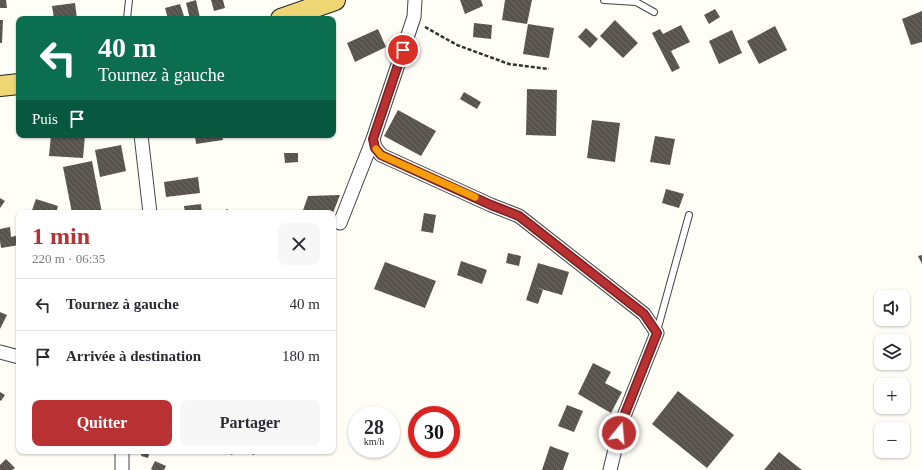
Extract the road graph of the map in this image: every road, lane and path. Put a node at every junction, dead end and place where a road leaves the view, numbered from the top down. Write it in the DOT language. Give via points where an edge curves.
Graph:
graph roads {
  1 [pos="129,0"];
  2 [pos="335,0"];
  3 [pos="415,0"];
  4 [pos="604,0"];
  5 [pos="654,12"];
  6 [pos="127,16"];
  7 [pos="289,16"];
  8 [pos="412,20"];
  9 [pos="549,69"];
  10 [pos="16,84"];
  11 [pos="0,86"];
  12 [pos="141,138"];
  13 [pos="373,139"];
  14 [pos="150,210"];
  15 [pos="689,215"];
  16 [pos="340,223"];
  17 [pos="657,333"];
  18 [pos="0,352"];
  19 [pos="16,356"];
  20 [pos="122,454"];
  21 [pos="122,470"];
  22 [pos="610,470"];
  1 -- 6 [label="lane"];
  2 -- 7 [label="main road"];
  3 -- 8 [label="street"];
  4 -- 5 [label="lane" via="636,2"];
  8 -- 9 [label="path" via="458,45 509,64"];
  8 -- 13 [label="street"];
  10 -- 11 [label="main road"];
  12 -- 14 [label="street"];
  13 -- 16 [label="street"];
  13 -- 17 [label="street" via="375,148 381,155 519,216 644,314"];
  15 -- 17 [label="lane"];
  17 -- 22 [label="street" via="622,421"];
  18 -- 19 [label="street"];
  20 -- 21 [label="street"];
}
